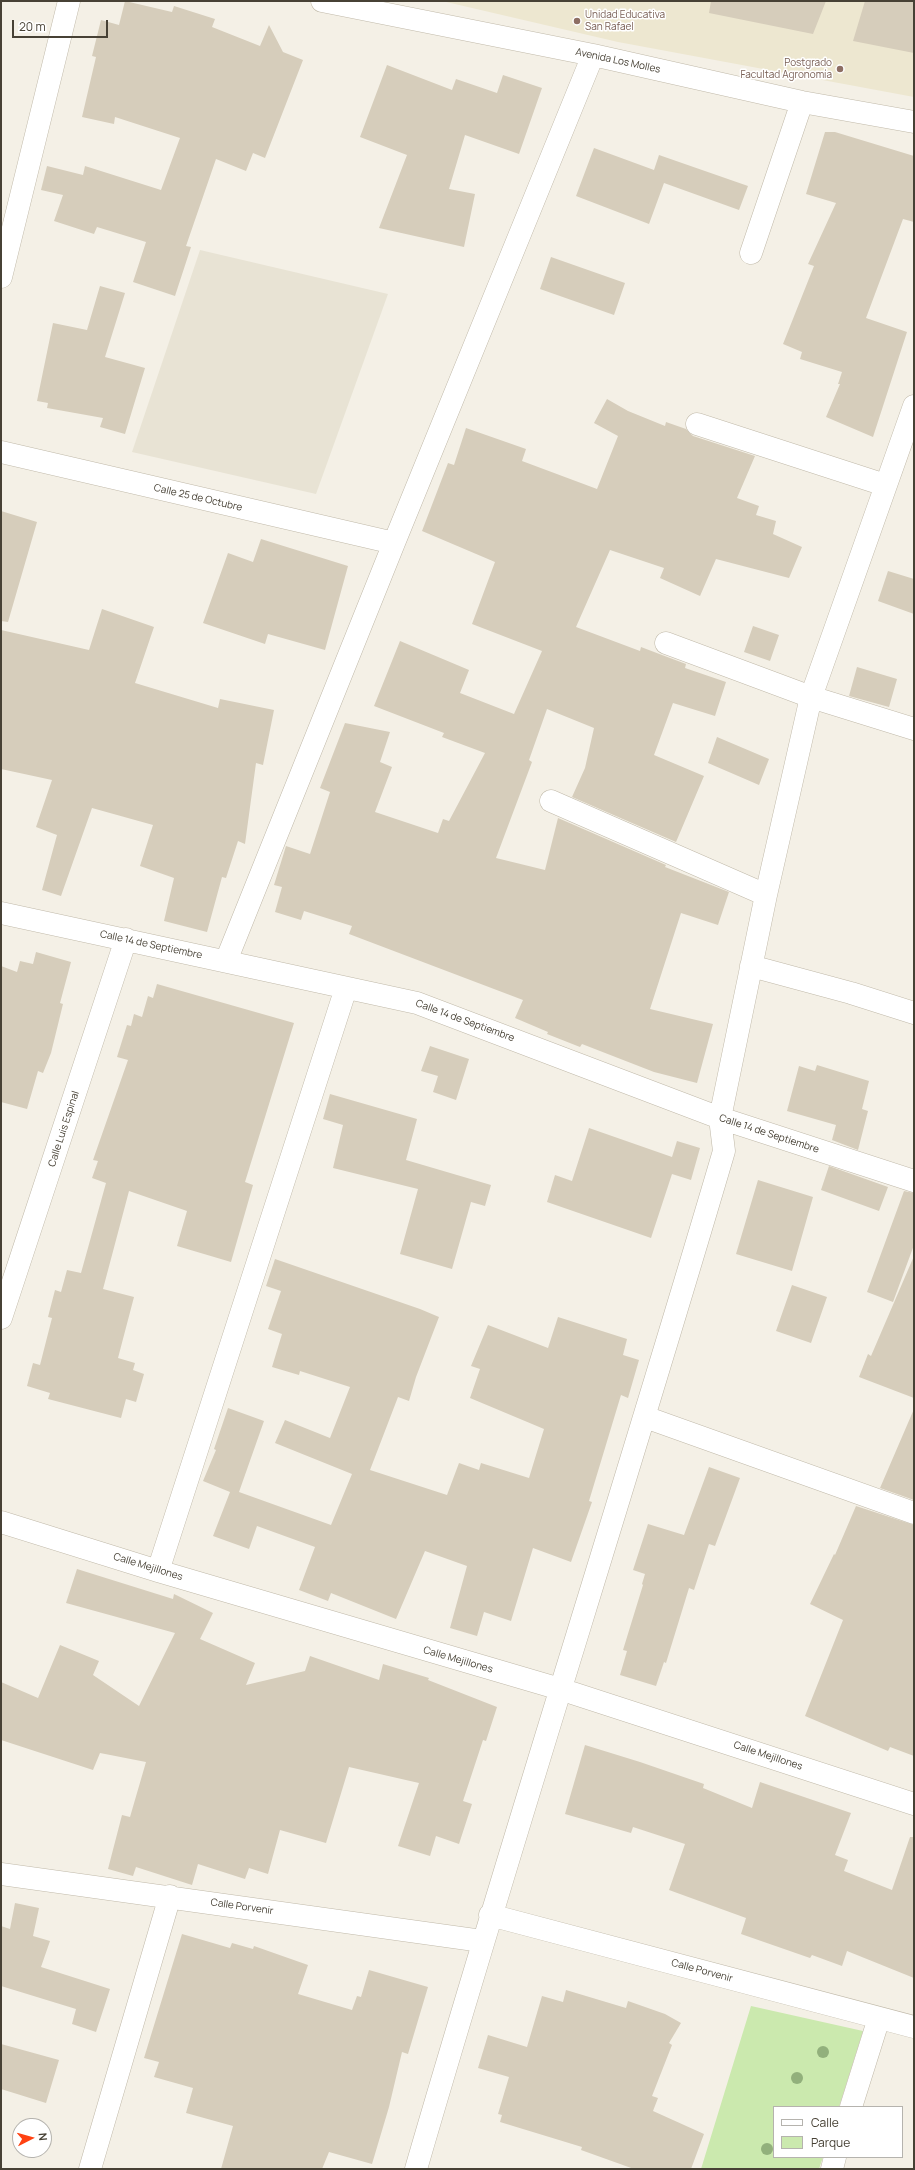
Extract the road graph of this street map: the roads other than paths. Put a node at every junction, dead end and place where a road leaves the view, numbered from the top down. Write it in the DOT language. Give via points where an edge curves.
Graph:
graph roads {
  1 [pos="69,1"];
  2 [pos="333,2"];
  3 [pos="593,56"];
  4 [pos="802,102"];
  5 [pos="914,122"];
  6 [pos="751,252"];
  7 [pos="1,277"];
  8 [pos="914,406"];
  9 [pos="697,424"];
  10 [pos="909,440"];
  11 [pos="1,452"];
  12 [pos="885,485"];
  13 [pos="394,543"];
  14 [pos="666,643"];
  15 [pos="812,697"];
  16 [pos="914,729"];
  17 [pos="551,801"];
  18 [pos="766,895"];
  19 [pos="1,913"];
  20 [pos="126,939"];
  21 [pos="226,961"];
  22 [pos="751,966"];
  23 [pos="346,988"];
  24 [pos="914,1013"];
  25 [pos="720,1118"];
  26 [pos="914,1181"];
  27 [pos="1,1318"];
  28 [pos="645,1417"];
  29 [pos="914,1513"];
  30 [pos="1,1522"];
  31 [pos="158,1571"];
  32 [pos="560,1689"];
  33 [pos="914,1804"];
  34 [pos="1,1874"];
  35 [pos="170,1896"];
  36 [pos="490,1916"];
  37 [pos="482,1941"];
  38 [pos="879,2018"];
  39 [pos="914,2027"];
  40 [pos="851,2106"];
  41 [pos="835,2158"];
  42 [pos="90,2169"];
  43 [pos="416,2169"];
  44 [pos="832,2169"];
  1 -- 7 [label="street"];
  2 -- 3 [label="street, Avenida Los Molles"];
  3 -- 4 [label="street, Avenida Los Molles"];
  3 -- 13 [label="street"];
  4 -- 5 [label="street, Avenida Los Molles"];
  4 -- 6 [label="street"];
  8 -- 10 [label="street"];
  9 -- 12 [label="street"];
  10 -- 12 [label="street"];
  11 -- 13 [label="street, Calle 25 de Octubre"];
  12 -- 15 [label="street"];
  13 -- 21 [label="street"];
  14 -- 15 [label="street"];
  15 -- 16 [label="street"];
  15 -- 18 [label="street"];
  17 -- 18 [label="street"];
  18 -- 22 [label="street"];
  19 -- 20 [label="street, Calle 14 de Septiembre"];
  20 -- 21 [label="street, Calle 14 de Septiembre"];
  20 -- 27 [label="street, Calle Luis Espinal"];
  21 -- 23 [label="street, Calle 14 de Septiembre"];
  22 -- 24 [label="street"];
  22 -- 25 [label="street"];
  23 -- 25 [label="street, Calle 14 de Septiembre" via="417,1003"];
  23 -- 31 [label="street"];
  25 -- 26 [label="street, Calle 14 de Septiembre"];
  25 -- 28 [label="street" via="724,1151"];
  28 -- 29 [label="street"];
  28 -- 32 [label="street"];
  30 -- 31 [label="street, Calle Mejillones"];
  31 -- 32 [label="street, Calle Mejillones"];
  32 -- 33 [label="street, Calle Mejillones"];
  32 -- 36 [label="street"];
  34 -- 35 [label="street, Calle Porvenir"];
  35 -- 37 [label="street, Calle Porvenir"];
  35 -- 42 [label="street"];
  36 -- 37 [label="street"];
  36 -- 38 [label="street, Calle Porvenir"];
  37 -- 43 [label="street"];
  38 -- 39 [label="street, Calle Porvenir"];
  38 -- 40 [label="street"];
  41 -- 44 [label="street"];
}
